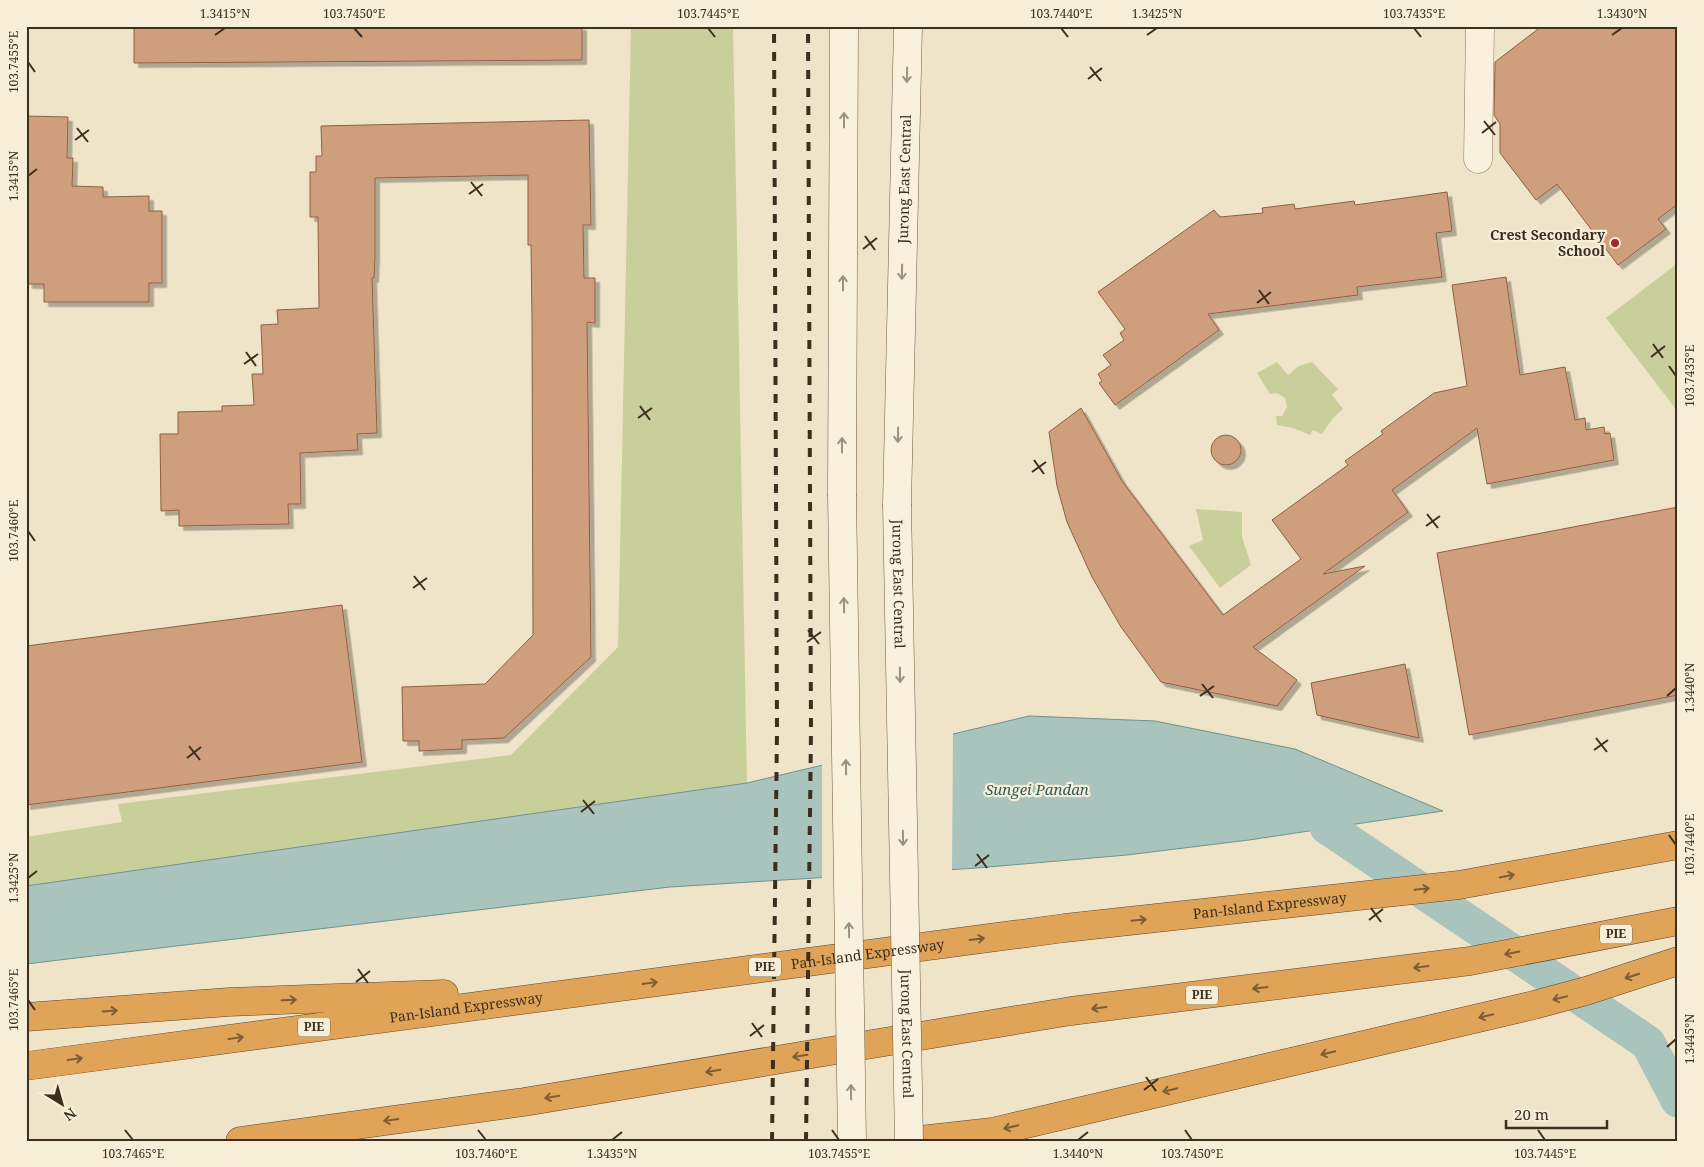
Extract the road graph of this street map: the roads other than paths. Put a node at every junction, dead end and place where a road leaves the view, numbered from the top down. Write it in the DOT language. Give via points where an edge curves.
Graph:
graph roads {
  1 [pos="844,26"];
  2 [pos="908,26"];
  3 [pos="1480,26"];
  4 [pos="1478,159"];
  5 [pos="1678,844"];
  6 [pos="1678,922"];
  7 [pos="1678,960"];
  8 [pos="601,989"];
  9 [pos="26,1017"];
  10 [pos="26,1066"];
  11 [pos="240,1141"];
  12 [pos="852,1141"];
  13 [pos="910,1141"];
  12 -- 1 [label="main road, one-way, bridge" via="842,494"];
  2 -- 13 [label="main road, Jurong East Central, one-way, bridge" via="896,504"];
  3 -- 4 [label="main road"];
  8 -- 5 [label="highway, Pan-Island Expressway / PIE, one-way" via="1065,928 1459,885"];
  6 -- 11 [label="highway, PIE, one-way" via="1470,961 1071,1011 524,1102"];
  7 -- 13 [label="highway, one-way" via="1586,991 992,1132"];
  9 -- 8 [label="highway, one-way" via="229,1002"];
  10 -- 8 [label="highway, Pan-Island Expressway / PIE, one-way"];
}
